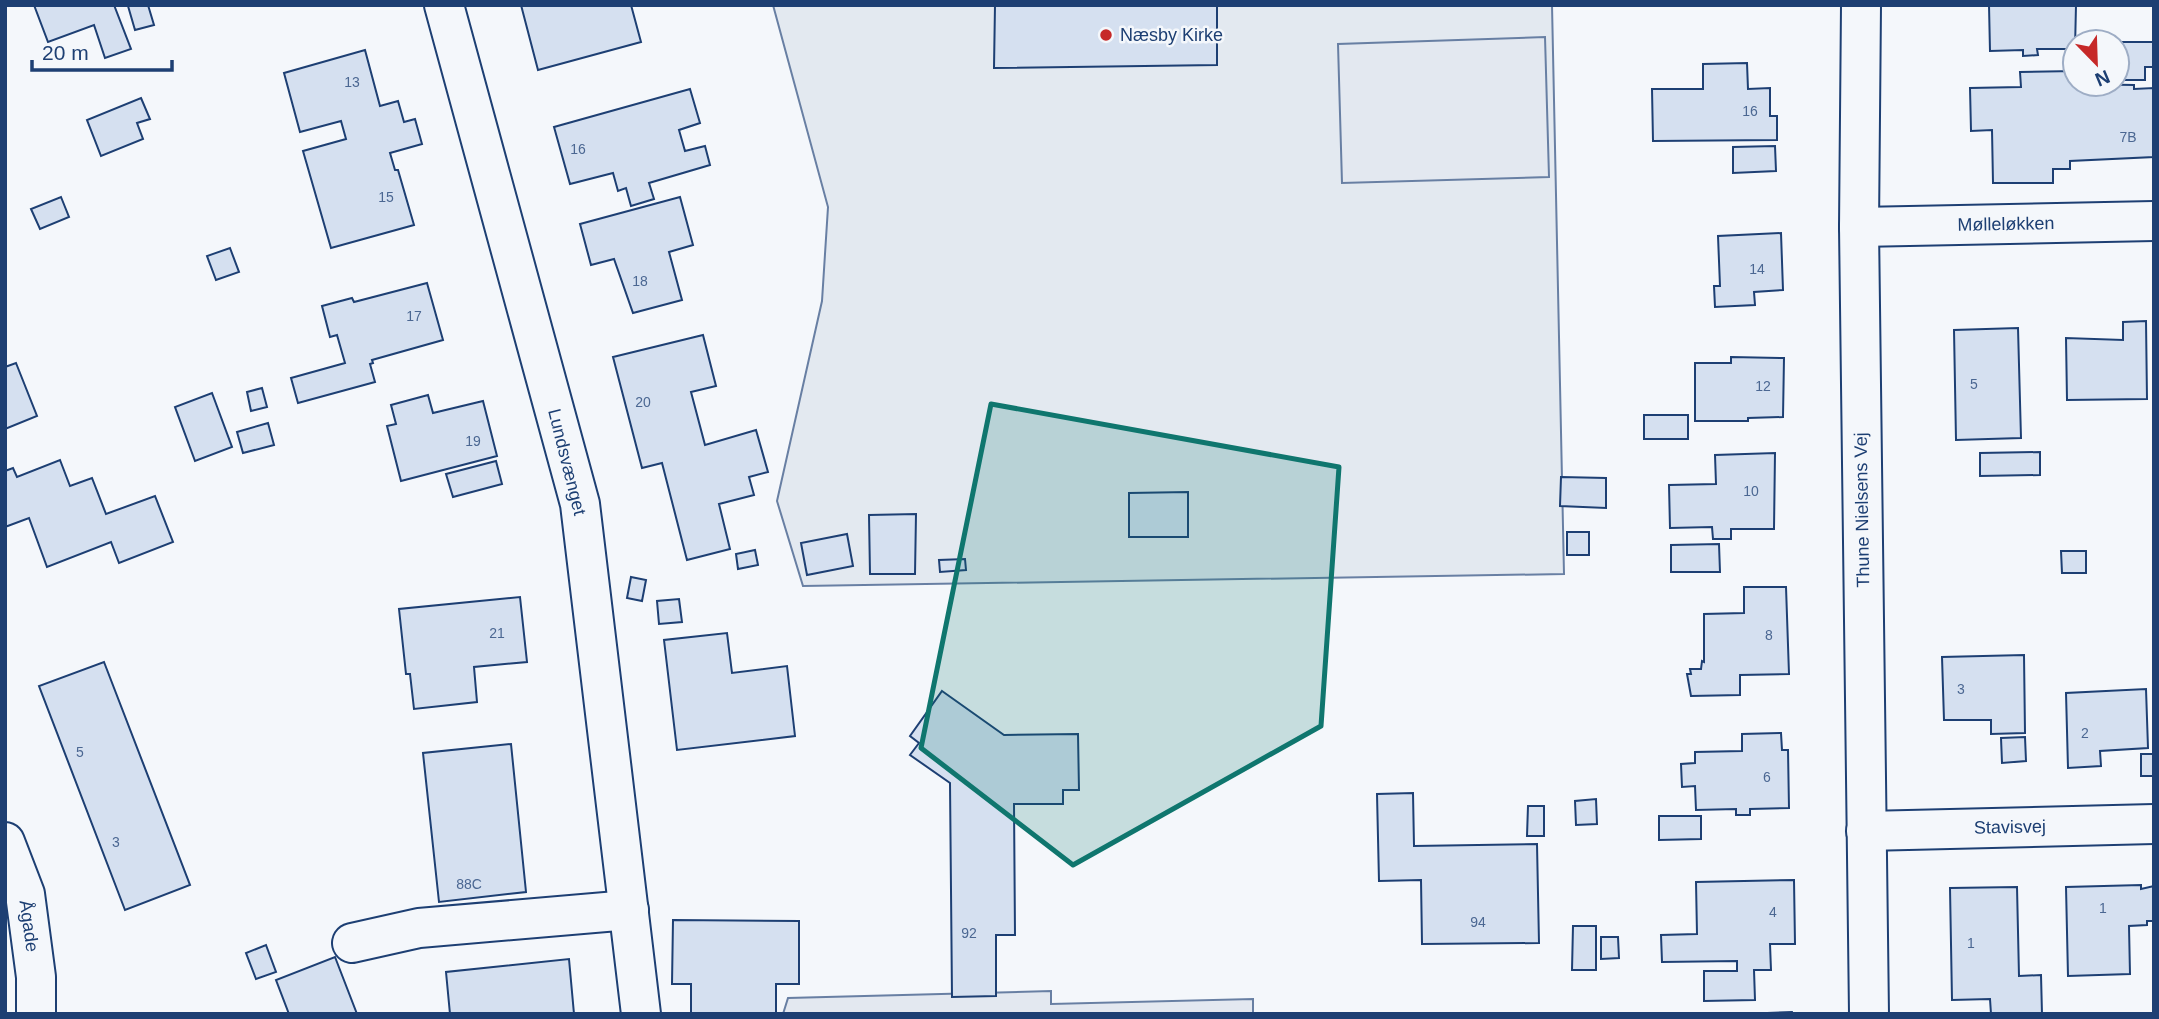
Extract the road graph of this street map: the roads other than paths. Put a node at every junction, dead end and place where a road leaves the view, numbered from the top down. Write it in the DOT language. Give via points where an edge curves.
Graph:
graph roads {
  1 [pos="444,5"];
  2 [pos="1861,5"];
  3 [pos="2154,221"];
  4 [pos="1859,227"];
  5 [pos="2154,824"];
  6 [pos="1866,831"];
  7 [pos="5,842"];
  8 [pos="629,910"];
  9 [pos="352,943"];
  10 [pos="36,1014"];
  11 [pos="641,1014"];
  12 [pos="1869,1014"];
  1 -- 8 [label="street, Lundsvænget" via="580,503"];
  2 -- 4 [label="street, Thune Nielsens Vej"];
  3 -- 4 [label="street, Mølleløkken"];
  4 -- 6 [label="street, Thune Nielsens Vej"];
  5 -- 6 [label="street, Stavisvej"];
  6 -- 12 [label="street, Thune Nielsens Vej"];
  7 -- 10 [label="street, Ågade" via="25,894"];
  8 -- 9 [label="street" via="419,928"];
  8 -- 11 [label="street, Lundsvænget"];
}
